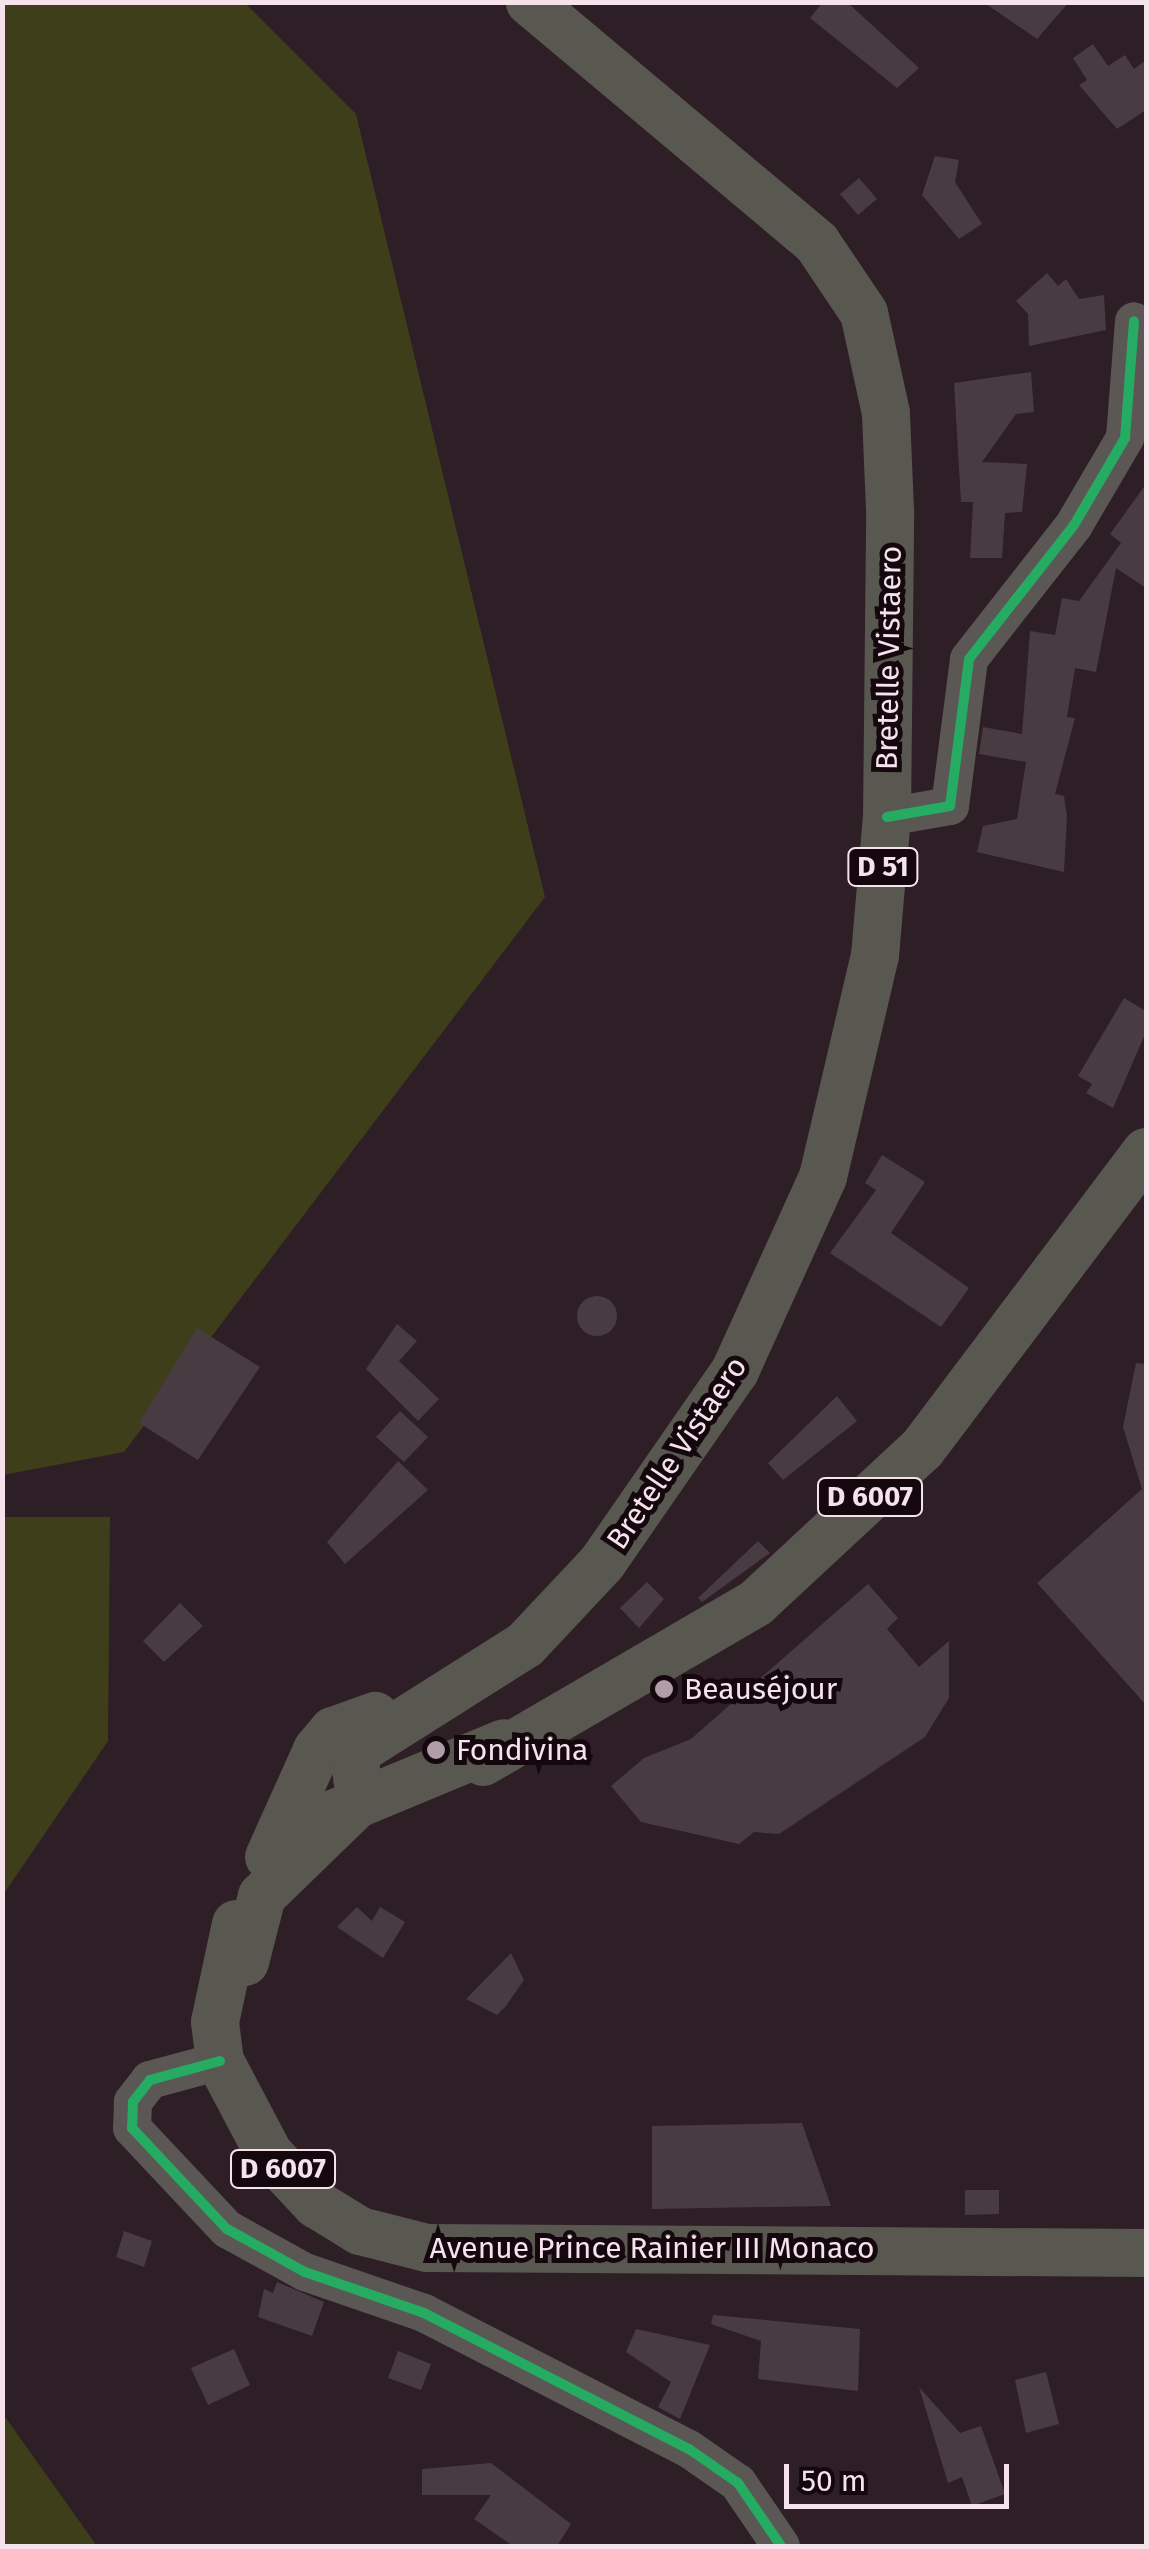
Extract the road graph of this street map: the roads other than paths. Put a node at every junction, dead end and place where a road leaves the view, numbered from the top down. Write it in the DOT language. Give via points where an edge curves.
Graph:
graph roads {
  1 [pos="530,2"];
  2 [pos="1134,321"];
  3 [pos="887,817"];
  4 [pos="1146,1152"];
  5 [pos="406,1716"];
  6 [pos="306,1770"];
  7 [pos="345,1818"];
  8 [pos="269,1857"];
  9 [pos="229,2068"];
  10 [pos="1146,2253"];
  11 [pos="781,2546"];
  1 -- 3 [label="main road, Bretelle Vistaero / D 51" via="817,243 864,313 886,413"];
  2 -- 3 [label="street" via="1125,438 1074,525 970,659 950,806"];
  3 -- 5 [label="main road, Bretelle Vistaero / D 51" via="855,1071 790,1260 735,1372 602,1563 526,1645 451,1700"];
  4 -- 7 [label="main road, D 6007" via="922,1448 770,1590 504,1743"];
  5 -- 6 [label="main road, Bretelle Vistaero / D 51" via="333,1731"];
  5 -- 7 [label="main road, Bretelle Vistaero / D 51" via="354,1753"];
  6 -- 7 [label="main road"];
  6 -- 8 [label="main road, Bretelle Vistaero / D 51"];
  7 -- 8 [label="main road, D 6007"];
  7 -- 9 [label="main road, D 6007" via="292,1880 245,1962"];
  8 -- 9 [label="main road, Avenue Prince Rainier III Monaco / D 6007" via="230,1943 215,2022"];
  9 -- 10 [label="main road, Avenue Prince Rainier III Monaco / D 6007" via="269,2154 316,2204 360,2231 427,2248"];
  9 -- 11 [label="street" via="150,2080 133,2102 132,2128 227,2228 305,2272 424,2313 689,2448 738,2483"];
}
